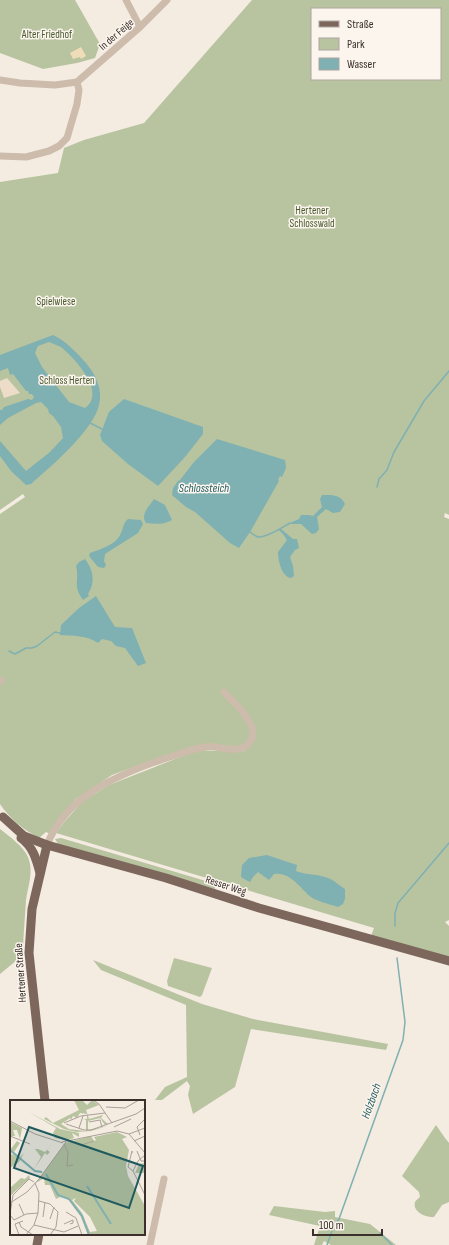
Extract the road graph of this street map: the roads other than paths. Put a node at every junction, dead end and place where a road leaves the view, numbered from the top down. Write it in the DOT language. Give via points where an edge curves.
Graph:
graph roads {
  1 [pos="126,0"];
  2 [pos="167,0"];
  3 [pos="140,27"];
  4 [pos="0,80"];
  5 [pos="77,82"];
  6 [pos="0,156"];
  7 [pos="224,692"];
  8 [pos="1,815"];
  9 [pos="47,845"];
  10 [pos="40,875"];
  11 [pos="449,961"];
  12 [pos="45,1100"];
  13 [pos="164,1179"];
  14 [pos="39,1235"];
  15 [pos="37,1245"];
  16 [pos="150,1245"];
  1 -- 3 [label="street"];
  2 -- 3 [label="street, In der Feige"];
  3 -- 5 [label="street, In der Feige"];
  4 -- 5 [label="street" via="55,85"];
  5 -- 6 [label="street" via="77,104 67,138 59,146 26,157"];
  7 -- 9 [label="street" via="250,724 253,731 248,745 238,749 199,748 113,778 90,792 74,806 52,834"];
  8 -- 9 [label="main road, Resser Weg" via="24,836"];
  8 -- 10 [label="main road, Resser Weg" via="8,828 33,850"];
  9 -- 10 [label="main road, Hertener Straße"];
  9 -- 11 [label="main road, Resser Weg"];
  10 -- 12 [label="main road, Hertener Straße" via="32,909 29,953"];
  13 -- 16 [label="street"];
  14 -- 15 [label="main road"];
}
